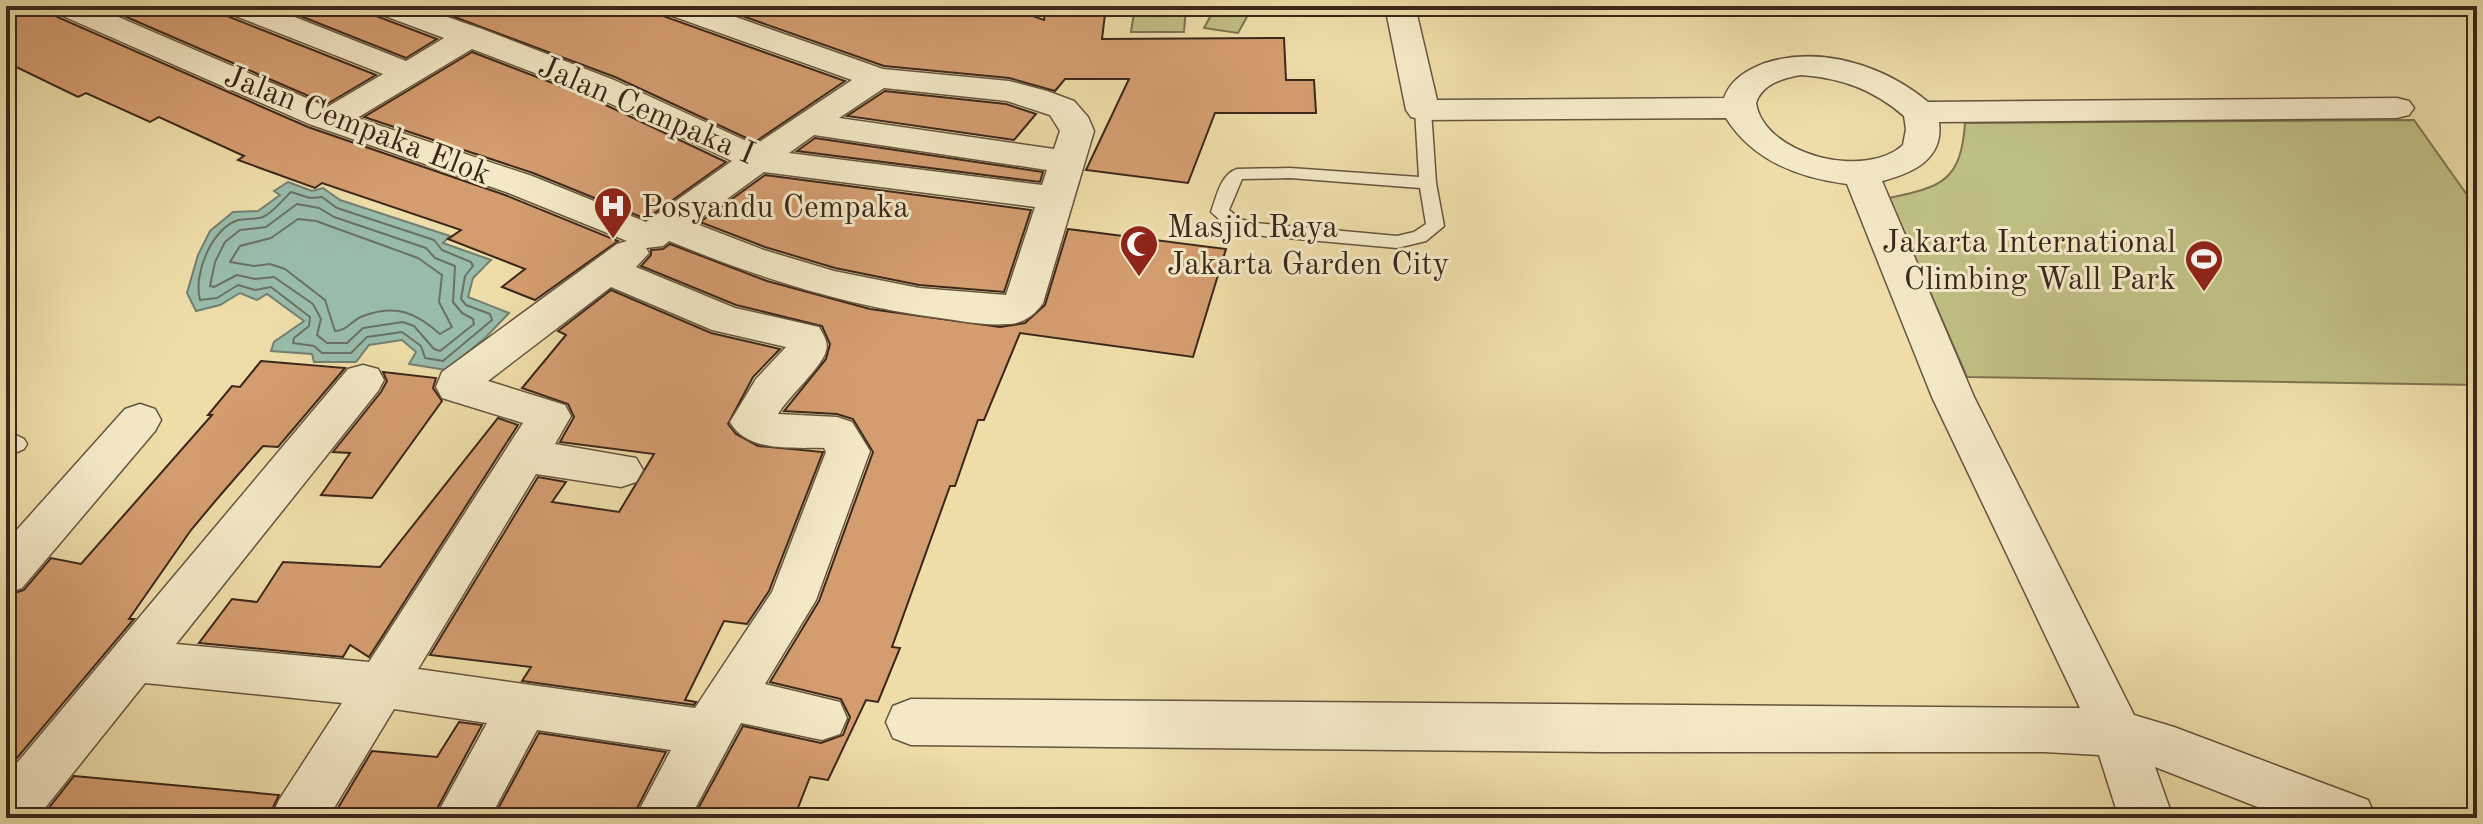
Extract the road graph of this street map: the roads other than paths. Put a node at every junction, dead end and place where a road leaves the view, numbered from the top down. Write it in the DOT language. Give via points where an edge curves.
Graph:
graph roads {
  1 [pos="67,6"];
  2 [pos="239,6"];
  3 [pos="388,6"];
  4 [pos="675,6"];
  5 [pos="1400,6"];
  6 [pos="717,13"];
  7 [pos="471,36"];
  8 [pos="408,73"];
  9 [pos="878,78"];
  10 [pos="1740,108"];
  11 [pos="2397,108"];
  12 [pos="1423,110"];
  13 [pos="1920,112"];
  14 [pos="330,120"];
  15 [pos="807,124"];
  16 [pos="759,160"];
  17 [pos="1861,174"];
  18 [pos="1062,180"];
  19 [pos="1428,183"];
  20 [pos="658,232"];
  21 [pos="607,270"];
  22 [pos="363,380"];
  23 [pos="140,420"];
  24 [pos="524,456"];
  25 [pos="621,470"];
  26 [pos="6,574"];
  27 [pos="136,661"];
  28 [pos="379,685"];
  29 [pos="524,705"];
  30 [pos="718,716"];
  31 [pos="822,718"];
  32 [pos="911,722"];
  33 [pos="2117,733"];
  34 [pos="6,816"];
  35 [pos="298,818"];
  36 [pos="462,818"];
  37 [pos="662,818"];
  38 [pos="2146,818"];
  39 [pos="2349,818"];
  1 -- 14 [label="street, Jalan Cempaka Elok"];
  2 -- 8 [label="street"];
  3 -- 7 [label="street, Jalan Cempaka I"];
  4 -- 6 [label="street"];
  5 -- 12 [label="street"];
  6 -- 9 [label="street"];
  7 -- 8 [label="street"];
  7 -- 16 [label="street, Jalan Cempaka I" via="602,87"];
  8 -- 14 [label="street"];
  9 -- 15 [label="street"];
  9 -- 18 [label="street, Jalan Cempaka Elok" via="1009,91 1062,108 1077,131"];
  10 -- 12 [label="street"];
  10 -- 13 [label="street" via="1745,86 1767,71 1801,65 1878,81"];
  10 -- 17 [label="street" via="1752,131 1781,153"];
  11 -- 13 [label="street"];
  12 -- 19 [label="lane"];
  13 -- 17 [label="street" via="1925,136 1912,156"];
  14 -- 20 [label="street, Jalan Cempaka Elok"];
  15 -- 16 [label="street"];
  15 -- 18 [label="street"];
  16 -- 18 [label="street, Jalan Cempaka I" via="884,178"];
  16 -- 20 [label="street"];
  17 -- 33 [label="street" via="1953,397"];
  18 -- 20 [label="street, Jalan Cempaka Elok" via="1023,303 1009,311 893,299 824,284"];
  19 -- 19 [label="lane" via="1237,174 1220,212 1254,229 1397,242 1420,237 1435,226"];
  20 -- 21 [label="street"];
  21 -- 24 [label="street" via="459,381 457,387 549,415"];
  21 -- 30 [label="street" via="726,320 805,337 807,350 751,422 765,429 837,433 845,443 847,456 792,600"];
  22 -- 27 [label="street"];
  23 -- 26 [label="street"];
  24 -- 25 [label="street"];
  24 -- 28 [label="street"];
  27 -- 28 [label="street"];
  27 -- 34 [label="street"];
  28 -- 29 [label="street"];
  28 -- 35 [label="street"];
  29 -- 30 [label="street"];
  29 -- 36 [label="street"];
  30 -- 31 [label="street"];
  30 -- 37 [label="street"];
  32 -- 33 [label="street"];
  33 -- 38 [label="street"];
  33 -- 39 [label="street"];
}
